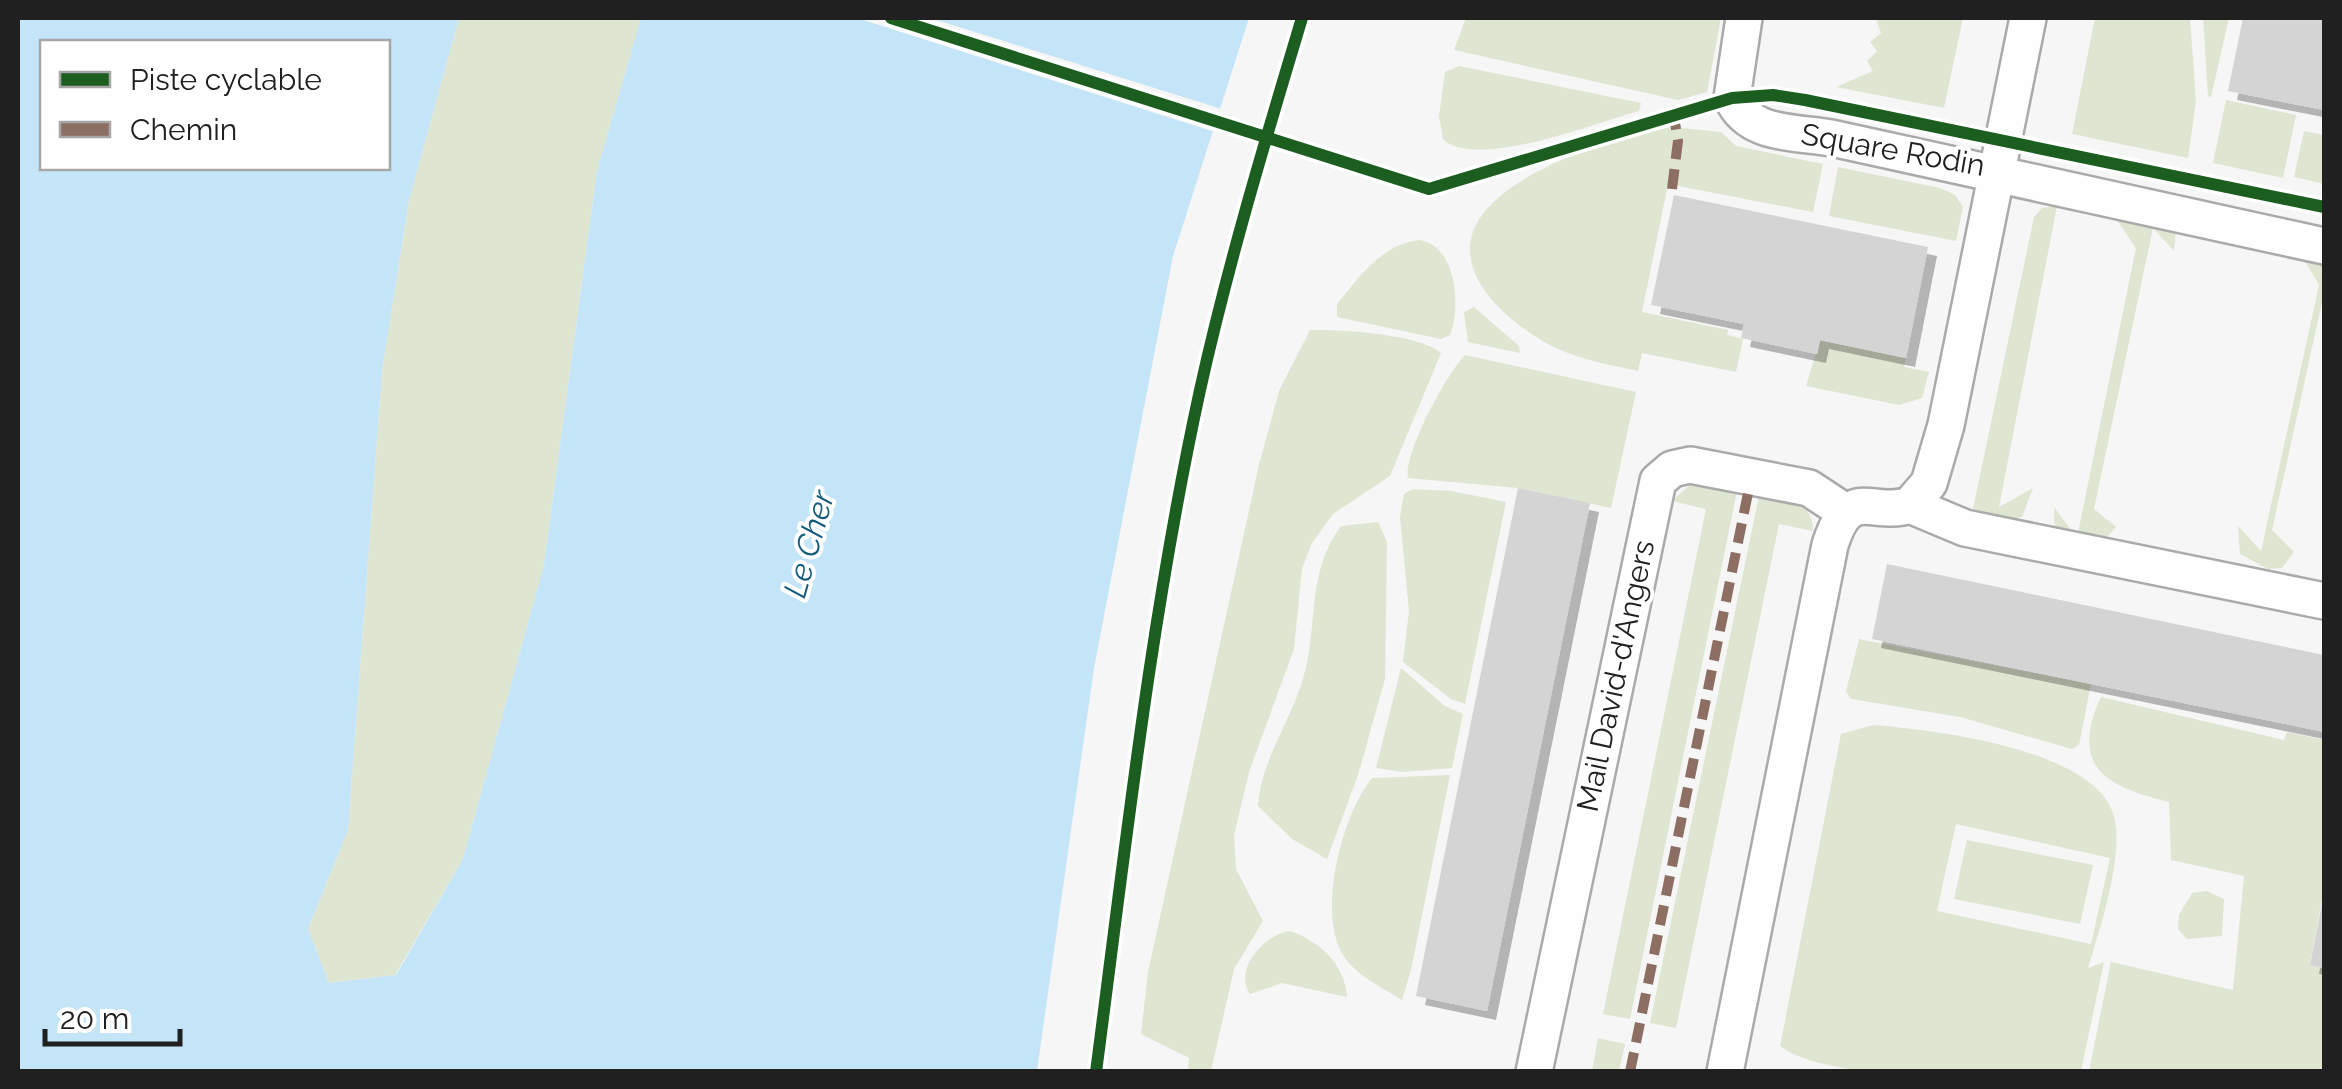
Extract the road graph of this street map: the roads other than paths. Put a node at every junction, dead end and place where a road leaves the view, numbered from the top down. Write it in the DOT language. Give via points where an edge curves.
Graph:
graph roads {
  1 [pos="1744,18"];
  2 [pos="2028,18"];
  3 [pos="1996,173"];
  4 [pos="2324,246"];
  5 [pos="1910,505"];
  6 [pos="1847,513"];
  7 [pos="2324,600"];
  8 [pos="1534,1072"];
  9 [pos="1725,1072"];
  1 -- 3 [label="street, Square Rodin" via="1731,85 1737,110 1752,123"];
  2 -- 3 [label="street, Square Rodin"];
  3 -- 4 [label="street"];
  3 -- 5 [label="street" via="1946,425 1928,483"];
  5 -- 6 [label="street" via="1867,504"];
  5 -- 7 [label="street" via="1965,528"];
  6 -- 8 [label="street, Mail David-d'Angers" via="1808,488 1690,465 1658,481"];
  6 -- 9 [label="street" via="1830,545"];
}
